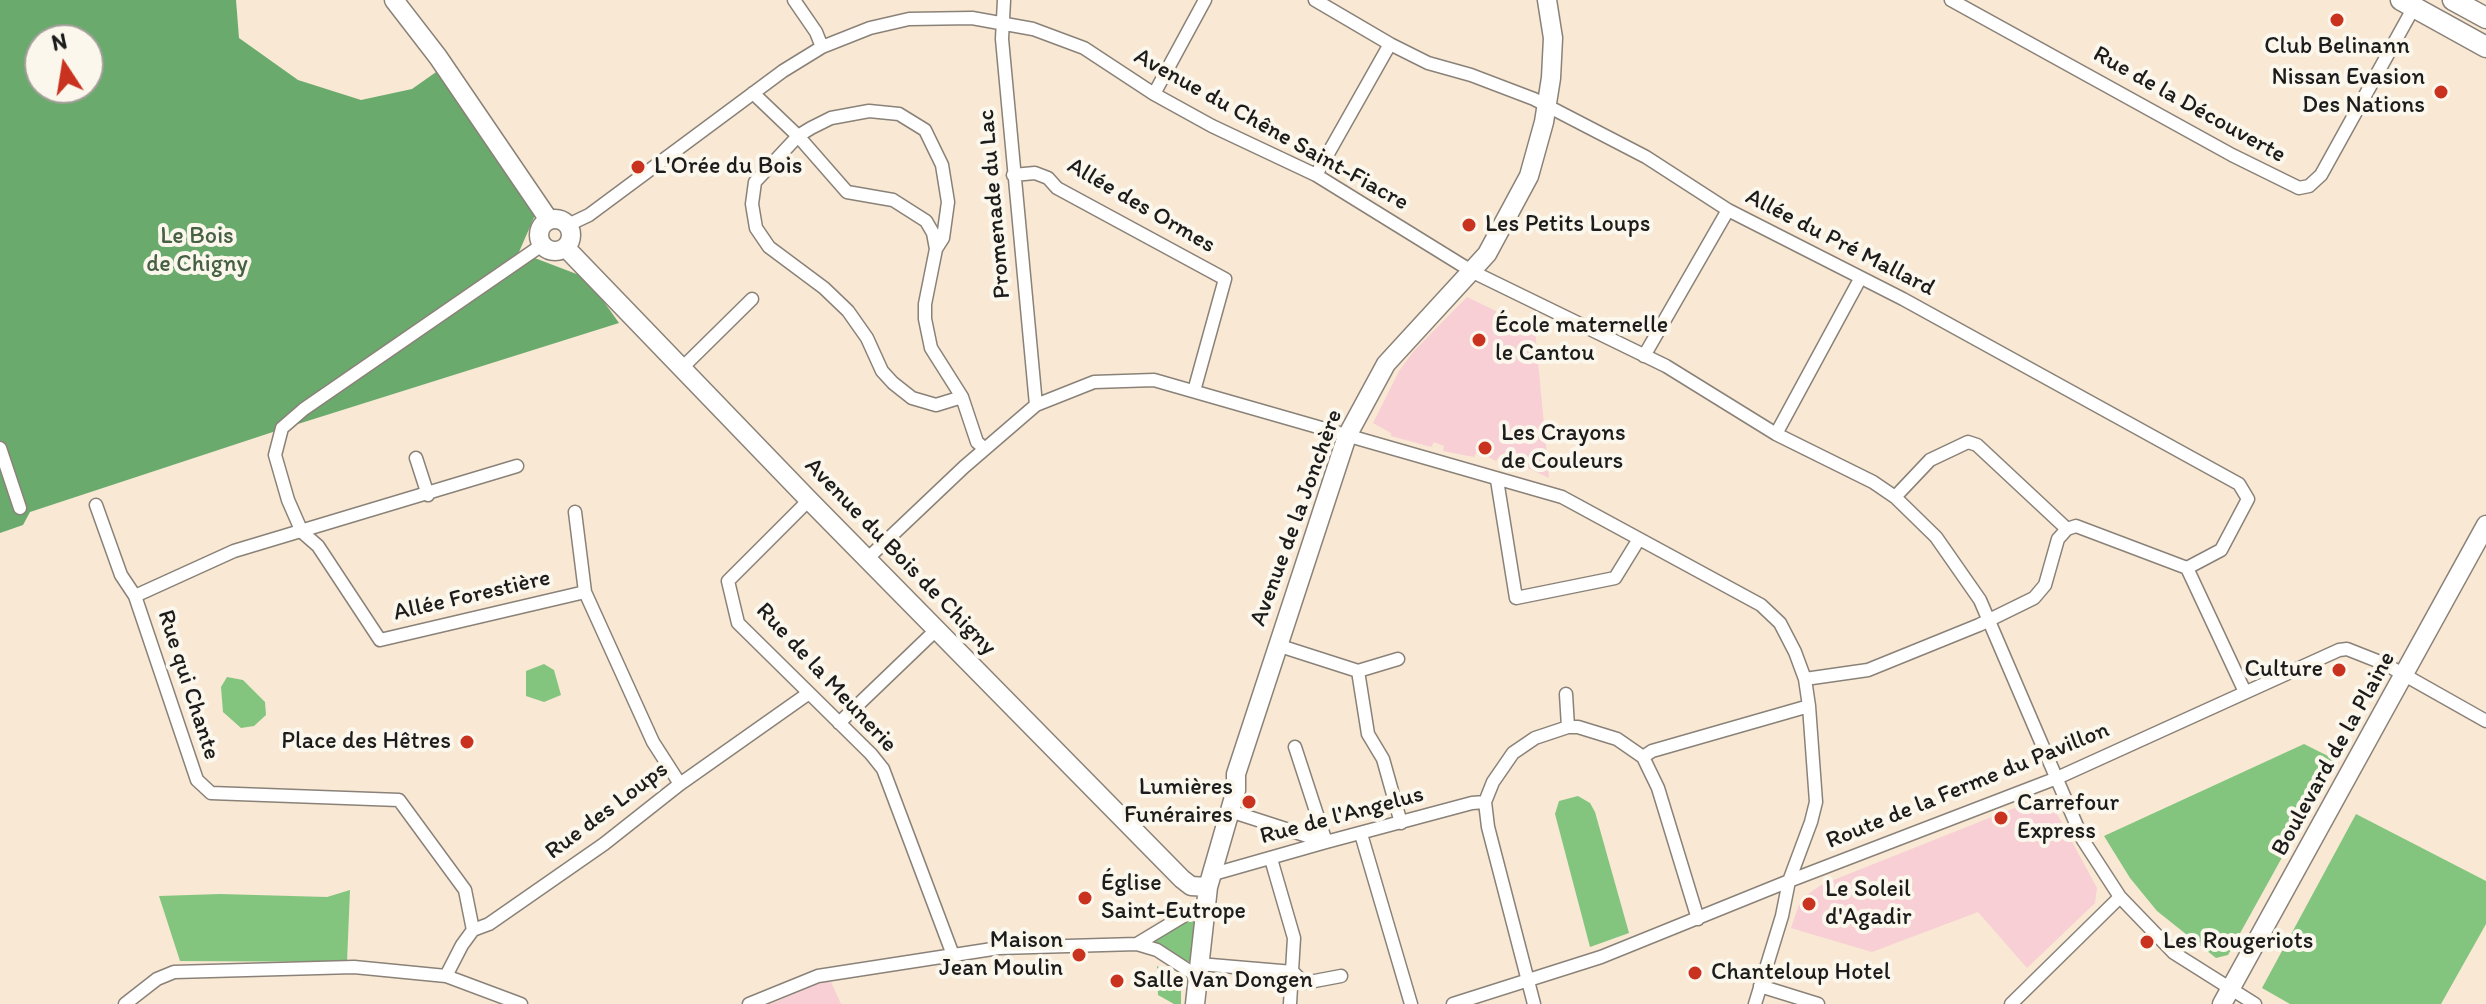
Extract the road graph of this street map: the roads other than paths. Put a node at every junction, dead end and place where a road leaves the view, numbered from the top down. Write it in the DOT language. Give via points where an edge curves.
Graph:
graph roads {
  1 [pos="394,0"];
  2 [pos="794,0"];
  3 [pos="1004,0"];
  4 [pos="1205,0"];
  5 [pos="1315,0"];
  6 [pos="1547,0"];
  7 [pos="1951,0"];
  8 [pos="2453,0"];
  9 [pos="2407,4"];
  10 [pos="2486,18"];
  11 [pos="1002,22"];
  12 [pos="1390,44"];
  13 [pos="822,47"];
  14 [pos="2486,47"];
  15 [pos="753,93"];
  16 [pos="1154,94"];
  17 [pos="1546,105"];
  18 [pos="798,136"];
  19 [pos="1013,175"];
  20 [pos="1316,175"];
  21 [pos="1728,210"];
  22 [pos="549,220"];
  23 [pos="568,225"];
  24 [pos="542,245"];
  25 [pos="566,248"];
  26 [pos="936,249"];
  27 [pos="1473,272"];
  28 [pos="1860,279"];
  29 [pos="752,299"];
  30 [pos="1644,356"];
  31 [pos="683,367"];
  32 [pos="1194,391"];
  33 [pos="962,397"];
  34 [pos="1036,405"];
  35 [pos="1776,434"];
  36 [pos="1347,436"];
  37 [pos="0,448"];
  38 [pos="985,449"];
  39 [pos="416,458"];
  40 [pos="517,466"];
  41 [pos="1497,480"];
  42 [pos="428,495"];
  43 [pos="1895,497"];
  44 [pos="809,500"];
  45 [pos="96,505"];
  46 [pos="20,508"];
  47 [pos="575,512"];
  48 [pos="2486,525"];
  49 [pos="2067,529"];
  50 [pos="302,532"];
  51 [pos="1639,539"];
  52 [pos="867,559"];
  53 [pos="2187,568"];
  54 [pos="585,592"];
  55 [pos="135,596"];
  56 [pos="1989,619"];
  57 [pos="937,629"];
  58 [pos="1277,645"];
  59 [pos="1398,659"];
  60 [pos="1358,671"];
  61 [pos="2402,675"];
  62 [pos="1805,679"];
  63 [pos="2245,692"];
  64 [pos="809,693"];
  65 [pos="1566,694"];
  66 [pos="1809,706"];
  67 [pos="2486,721"];
  68 [pos="839,723"];
  69 [pos="1568,727"];
  70 [pos="1295,747"];
  71 [pos="1643,757"];
  72 [pos="2057,778"];
  73 [pos="680,784"];
  74 [pos="1485,802"];
  75 [pos="1230,811"];
  76 [pos="1401,823"];
  77 [pos="1361,834"];
  78 [pos="1326,842"];
  79 [pos="1271,859"];
  80 [pos="1789,881"];
  81 [pos="1208,888"];
  82 [pos="2120,897"];
  83 [pos="1698,919"];
  84 [pos="473,930"];
  85 [pos="1137,944"];
  86 [pos="953,955"];
  87 [pos="1198,970"];
  88 [pos="1293,972"];
  89 [pos="446,976"];
  90 [pos="1341,976"];
  91 [pos="1530,981"];
  92 [pos="1760,986"];
  93 [pos="2226,997"];
  94 [pos="125,1004"];
  95 [pos="521,1004"];
  96 [pos="749,1004"];
  97 [pos="1195,1004"];
  98 [pos="1290,1004"];
  99 [pos="1411,1004"];
  100 [pos="1453,1004"];
  101 [pos="1534,1004"];
  102 [pos="1755,1004"];
  103 [pos="1818,1004"];
  104 [pos="2011,1004"];
  105 [pos="2255,1004"];
  1 -- 22 [label="main road"];
  2 -- 13 [label="street"];
  3 -- 11 [label="street, Promenade du Lac"];
  4 -- 16 [label="street"];
  5 -- 12 [label="street, Allée du Pré Mallard"];
  6 -- 17 [label="main road, Avenue de la Jonchère" via="1553,38"];
  7 -- 9 [label="street, Rue de la Découverte" via="2299,188 2321,175"];
  8 -- 10 [label="main road"];
  9 -- 14 [label="main road"];
  11 -- 13 [label="street, Avenue du Chêne Saint-Fiacre" via="909,19"];
  11 -- 16 [label="street, Avenue du Chêne Saint-Fiacre" via="1084,48"];
  11 -- 19 [label="street, Promenade du Lac"];
  12 -- 17 [label="street, Allée du Pré Mallard"];
  12 -- 20 [label="street"];
  13 -- 15 [label="street, Avenue du Chêne Saint-Fiacre"];
  15 -- 18 [label="street"];
  15 -- 23 [label="street, Avenue du Chêne Saint-Fiacre" via="589,215"];
  16 -- 20 [label="street, Avenue du Chêne Saint-Fiacre"];
  17 -- 21 [label="street, Allée du Pré Mallard" via="1646,157"];
  17 -- 27 [label="main road, Avenue de la Jonchère" via="1529,176"];
  18 -- 26 [label="street" via="847,192 893,200 926,221"];
  18 -- 26 [label="street" via="831,118 869,111 899,114 925,130 942,165 948,202 943,238"];
  18 -- 33 [label="street" via="755,182 756,228 769,247 848,311 893,383 912,398 936,405"];
  19 -- 32 [label="street, Allée des Ormes" via="1048,178 1057,188 1225,279"];
  19 -- 34 [label="street, Promenade du Lac"];
  20 -- 27 [label="street, Avenue du Chêne Saint-Fiacre"];
  21 -- 28 [label="street, Allée du Pré Mallard"];
  21 -- 30 [label="street"];
  22 -- 23 [label="main road"];
  22 -- 24 [label="main road" via="539,231"];
  23 -- 25 [label="main road" via="571,237"];
  24 -- 25 [label="main road" via="553,251"];
  24 -- 50 [label="street, Allée Forestière" via="282,428 275,455"];
  25 -- 31 [label="main road, Avenue du Bois de Chigny"];
  26 -- 33 [label="street" via="925,319 931,348"];
  27 -- 30 [label="street, Avenue du Chêne Saint-Fiacre"];
  27 -- 36 [label="main road, Avenue de la Jonchère" via="1386,364"];
  28 -- 35 [label="street"];
  28 -- 53 [label="street, Allée du Pré Mallard" via="2239,484 2248,499 2221,550"];
  29 -- 31 [label="street"];
  30 -- 35 [label="street, Avenue du Chêne Saint-Fiacre"];
  31 -- 44 [label="main road, Avenue du Bois de Chigny"];
  32 -- 34 [label="street" via="1154,380 1094,382"];
  32 -- 36 [label="street"];
  33 -- 38 [label="street" via="977,442"];
  34 -- 38 [label="street"];
  35 -- 43 [label="street, Avenue du Chêne Saint-Fiacre"];
  36 -- 41 [label="street"];
  36 -- 58 [label="main road, Avenue de la Jonchère"];
  37 -- 46 [label="street"];
  38 -- 52 [label="street"];
  39 -- 42 [label="street"];
  40 -- 42 [label="street, Rue qui Chante"];
  41 -- 51 [label="street" via="1562,497"];
  41 -- 51 [label="street" via="1516,598 1615,578"];
  42 -- 50 [label="street, Rue qui Chante"];
  43 -- 49 [label="street" via="1930,460 1968,442"];
  43 -- 56 [label="street, Avenue du Chêne Saint-Fiacre" via="1936,537"];
  44 -- 52 [label="main road, Avenue du Bois de Chigny"];
  44 -- 64 [label="street, Rue de la Meunerie" via="728,581 738,623"];
  45 -- 55 [label="street" via="121,575"];
  47 -- 54 [label="street"];
  48 -- 61 [label="main road, Boulevard de la Plaine"];
  49 -- 53 [label="street" via="2076,526"];
  49 -- 56 [label="street" via="2058,539 2040,592"];
  50 -- 54 [label="street, Allée Forestière" via="318,546 380,640"];
  50 -- 55 [label="street, Rue qui Chante" via="234,551"];
  51 -- 62 [label="street" via="1761,605 1780,623"];
  52 -- 57 [label="main road, Avenue du Bois de Chigny"];
  53 -- 63 [label="street"];
  54 -- 73 [label="street, Allée Forestière" via="653,742"];
  55 -- 84 [label="street, Rue qui Chante" via="197,780 204,787 211,793 399,800 465,890"];
  56 -- 62 [label="street" via="1868,670"];
  56 -- 72 [label="street, Avenue du Chêne Saint-Fiacre"];
  57 -- 68 [label="street"];
  57 -- 81 [label="main road, Avenue du Bois de Chigny" via="1182,879"];
  58 -- 60 [label="street"];
  58 -- 75 [label="main road, Avenue de la Jonchère" via="1236,774"];
  59 -- 60 [label="street"];
  60 -- 76 [label="street" via="1368,734 1383,759"];
  61 -- 63 [label="street, Route de la Ferme du Pavillon" via="2347,649"];
  61 -- 67 [label="street, Route de la Ferme du Pavillon"];
  61 -- 93 [label="main road, Boulevard de la Plaine"];
  62 -- 66 [label="street"];
  63 -- 72 [label="street, Route de la Ferme du Pavillon"];
  64 -- 68 [label="street, Rue de la Meunerie"];
  64 -- 73 [label="street, Rue des Loups"];
  65 -- 69 [label="street"];
  66 -- 71 [label="street"];
  66 -- 80 [label="street" via="1816,802"];
  68 -- 86 [label="street, Rue de la Meunerie" via="883,769"];
  69 -- 71 [label="street" via="1617,739"];
  69 -- 74 [label="street" via="1535,738 1513,753"];
  70 -- 78 [label="street"];
  71 -- 83 [label="street" via="1658,788"];
  72 -- 80 [label="street, Route de la Ferme du Pavillon"];
  72 -- 82 [label="street, Avenue du Chêne Saint-Fiacre" via="2083,840"];
  73 -- 84 [label="street, Rue des Loups" via="591,853"];
  74 -- 76 [label="street, Rue de l'Angelus"];
  74 -- 91 [label="street"];
  75 -- 78 [label="street"];
  75 -- 81 [label="main road, Avenue de la Jonchère"];
  76 -- 77 [label="street, Rue de l'Angelus"];
  77 -- 78 [label="street, Rue de l'Angelus"];
  77 -- 99 [label="street"];
  78 -- 79 [label="street, Rue de l'Angelus"];
  79 -- 81 [label="street, Rue de l'Angelus"];
  79 -- 88 [label="street" via="1294,938"];
  80 -- 83 [label="street, Route de la Ferme du Pavillon"];
  80 -- 92 [label="street"];
  81 -- 85 [label="street, Rue de l'Angelus"];
  81 -- 87 [label="main road, Avenue de la Jonchère"];
  82 -- 93 [label="street, Avenue du Chêne Saint-Fiacre"];
  82 -- 104 [label="street"];
  83 -- 91 [label="street, Route de la Ferme du Pavillon"];
  84 -- 89 [label="street, Rue des Loups"];
  85 -- 86 [label="street" via="999,948"];
  85 -- 87 [label="street"];
  86 -- 96 [label="street" via="818,976"];
  87 -- 88 [label="street"];
  87 -- 97 [label="main road, Avenue de la Jonchère"];
  88 -- 90 [label="street" via="1304,983"];
  88 -- 98 [label="street"];
  89 -- 94 [label="street" via="354,967 174,972"];
  89 -- 95 [label="street"];
  91 -- 100 [label="street, Route de la Ferme du Pavillon"];
  91 -- 101 [label="street"];
  92 -- 102 [label="street"];
  92 -- 103 [label="street"];
  93 -- 105 [label="street, Avenue du Chêne Saint-Fiacre"];
}
